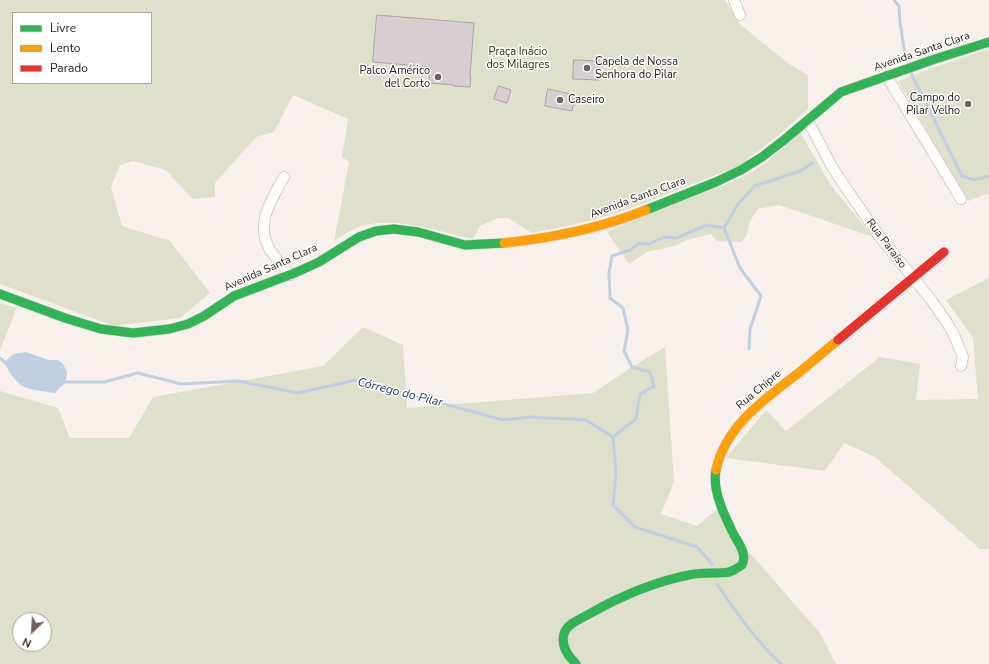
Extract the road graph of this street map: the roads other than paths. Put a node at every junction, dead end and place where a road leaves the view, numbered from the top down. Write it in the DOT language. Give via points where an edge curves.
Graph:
graph roads {
  1 [pos="734,0"];
  2 [pos="740,15"];
  3 [pos="989,42"];
  4 [pos="887,77"];
  5 [pos="808,121"];
  6 [pos="284,177"];
  7 [pos="961,199"];
  8 [pos="944,252"];
  9 [pos="290,275"];
  10 [pos="911,277"];
  11 [pos="0,294"];
  12 [pos="961,366"];
  13 [pos="576,664"];
  1 -- 2 [label="street"];
  3 -- 4 [label="street, Avenida Santa Clara"];
  4 -- 5 [label="street, Avenida Santa Clara" via="841,92"];
  4 -- 7 [label="street"];
  5 -- 9 [label="street, Avenida Santa Clara" via="741,170 638,213 591,228 532,240 479,245 465,245 418,232 394,229 376,231 359,237 319,262"];
  5 -- 10 [label="street, Rua Paraíso" via="832,167"];
  6 -- 9 [label="street" via="267,208 263,222 264,236 269,248"];
  8 -- 10 [label="street, Rua Chipre"];
  9 -- 11 [label="street, Avenida Santa Clara" via="234,296 188,324 133,333 101,329"];
  10 -- 12 [label="street, Rua Paraíso" via="932,301 954,335 963,357"];
  10 -- 13 [label="street, Rua Chipre" via="763,400 737,426 726,442 716,470 715,483 726,520 742,548 744,559 741,566 737,570 694,574 647,585 582,617 569,626 564,634 567,655"];
}
